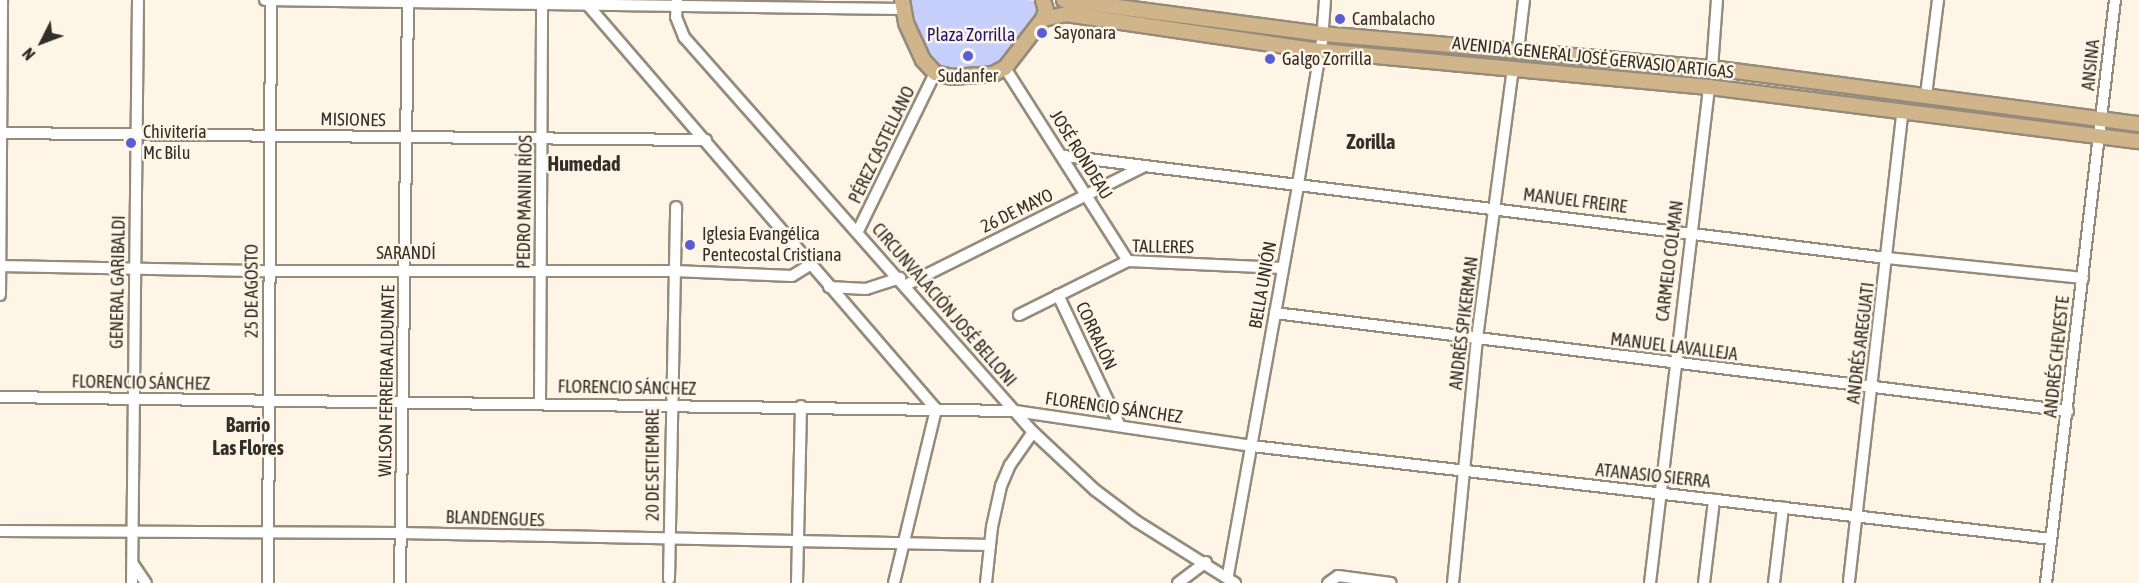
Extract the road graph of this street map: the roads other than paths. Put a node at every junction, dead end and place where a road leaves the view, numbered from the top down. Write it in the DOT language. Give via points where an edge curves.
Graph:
graph roads {
  1 [pos="2,0"];
  2 [pos="138,0"];
  3 [pos="265,0"];
  4 [pos="271,0"];
  5 [pos="1042,0"];
  6 [pos="1325,0"];
  7 [pos="1524,0"];
  8 [pos="1717,0"];
  9 [pos="1938,0"];
  10 [pos="2115,0"];
  11 [pos="408,1"];
  12 [pos="542,1"];
  13 [pos="677,2"];
  14 [pos="586,3"];
  15 [pos="902,4"];
  16 [pos="1066,4"];
  17 [pos="1043,19"];
  18 [pos="1323,34"];
  19 [pos="1321,51"];
  20 [pos="1518,51"];
  21 [pos="1513,67"];
  22 [pos="1005,68"];
  23 [pos="1712,68"];
  24 [pos="935,73"];
  25 [pos="1709,87"];
  26 [pos="1926,95"];
  27 [pos="1904,110"];
  28 [pos="2102,117"];
  29 [pos="2139,124"];
  30 [pos="1,133"];
  31 [pos="137,134"];
  32 [pos="2101,135"];
  33 [pos="270,136"];
  34 [pos="406,137"];
  35 [pos="542,139"];
  36 [pos="706,140"];
  37 [pos="2139,141"];
  38 [pos="1064,156"];
  39 [pos="1143,167"];
  40 [pos="1298,184"];
  41 [pos="1088,195"];
  42 [pos="676,207"];
  43 [pos="1495,208"];
  44 [pos="858,231"];
  45 [pos="1690,231"];
  46 [pos="1887,258"];
  47 [pos="1128,261"];
  48 [pos="0,266"];
  49 [pos="808,266"];
  50 [pos="135,267"];
  51 [pos="1283,268"];
  52 [pos="404,269"];
  53 [pos="540,270"];
  54 [pos="268,271"];
  55 [pos="674,271"];
  56 [pos="2083,278"];
  57 [pos="903,282"];
  58 [pos="829,287"];
  59 [pos="0,295"];
  60 [pos="1058,295"];
  61 [pos="1275,313"];
  62 [pos="1019,315"];
  63 [pos="1477,338"];
  64 [pos="1674,363"];
  65 [pos="1872,389"];
  66 [pos="0,398"];
  67 [pos="132,400"];
  68 [pos="268,401"];
  69 [pos="404,402"];
  70 [pos="540,404"];
  71 [pos="670,405"];
  72 [pos="801,406"];
  73 [pos="936,409"];
  74 [pos="1015,411"];
  75 [pos="2068,411"];
  76 [pos="1119,424"];
  77 [pos="1033,432"];
  78 [pos="1252,446"];
  79 [pos="1463,472"];
  80 [pos="1659,494"];
  81 [pos="1714,500"];
  82 [pos="1783,508"];
  83 [pos="1857,516"];
  84 [pos="0,531"];
  85 [pos="401,532"];
  86 [pos="132,534"];
  87 [pos="267,534"];
  88 [pos="2051,539"];
  89 [pos="669,540"];
  90 [pos="797,542"];
  91 [pos="903,543"];
  92 [pos="990,545"];
  93 [pos="1206,562"];
  94 [pos="133,564"];
  95 [pos="669,579"];
  96 [pos="1231,579"];
  97 [pos="1849,580"];
  98 [pos="132,583"];
  99 [pos="146,583"];
  100 [pos="268,583"];
  101 [pos="400,583"];
  102 [pos="797,583"];
  103 [pos="894,583"];
  104 [pos="986,583"];
  105 [pos="1178,583"];
  106 [pos="1328,583"];
  107 [pos="1391,583"];
  108 [pos="1453,583"];
  109 [pos="1650,583"];
  110 [pos="1704,583"];
  111 [pos="1774,583"];
  112 [pos="2046,583"];
  1 -- 30 [label="street"];
  2 -- 31 [label="street, GENERAL GARIBALDI"];
  3 -- 4 [label="street"];
  4 -- 11 [label="street"];
  4 -- 33 [label="street, 25 DE AGOSTO"];
  5 -- 17 [label="main road" via="1046,10"];
  6 -- 18 [label="street, BELLA UNIÓN"];
  7 -- 20 [label="street"];
  8 -- 23 [label="street"];
  9 -- 26 [label="street"];
  10 -- 28 [label="street, ANSINA"];
  11 -- 12 [label="street"];
  11 -- 34 [label="street, WILSON FERREIRA ALDUNATE"];
  12 -- 14 [label="street"];
  12 -- 35 [label="street, PEDRO MANINI RÍOS"];
  13 -- 14 [label="street"];
  13 -- 15 [label="street"];
  13 -- 44 [label="street, CIRCUNVALACIÓN JOSÉ BELLONI" via="678,28 684,38"];
  14 -- 36 [label="street"];
  15 -- 24 [label="main road" via="919,53"];
  16 -- 17 [label="main road, AVENIDA GENERAL JOSÉ GERVASIO ARTIGAS"];
  16 -- 18 [label="main road, AVENIDA GENERAL JOSÉ GERVASIO ARTIGAS"];
  16 -- 19 [label="main road, AVENIDA GENERAL JOSÉ GERVASIO ARTIGAS"];
  17 -- 22 [label="main road"];
  18 -- 19 [label="street, BELLA UNIÓN"];
  18 -- 20 [label="main road, AVENIDA GENERAL JOSÉ GERVASIO ARTIGAS"];
  19 -- 21 [label="main road, AVENIDA GENERAL JOSÉ GERVASIO ARTIGAS"];
  19 -- 40 [label="street, BELLA UNIÓN"];
  20 -- 23 [label="main road, AVENIDA GENERAL JOSÉ GERVASIO ARTIGAS"];
  21 -- 25 [label="main road, AVENIDA GENERAL JOSÉ GERVASIO ARTIGAS"];
  21 -- 43 [label="street, ANDRÉS SPIKERMAN"];
  22 -- 24 [label="main road" via="993,74 952,77"];
  22 -- 38 [label="street, JOSÉ RONDEAU"];
  23 -- 26 [label="main road, AVENIDA GENERAL JOSÉ GERVASIO ARTIGAS"];
  24 -- 44 [label="street, PÉREZ CASTELLANO"];
  25 -- 27 [label="main road, AVENIDA GENERAL JOSÉ GERVASIO ARTIGAS"];
  25 -- 45 [label="street, CARMELO COLMAN"];
  26 -- 28 [label="main road, AVENIDA GENERAL JOSÉ GERVASIO ARTIGAS"];
  27 -- 32 [label="main road, AVENIDA GENERAL JOSÉ GERVASIO ARTIGAS"];
  27 -- 46 [label="street, ANDRÉS AREGUATI"];
  28 -- 29 [label="main road, AVENIDA GENERAL JOSÉ GERVASIO ARTIGAS"];
  28 -- 32 [label="street, ANSINA"];
  30 -- 31 [label="street, MISIONES"];
  30 -- 48 [label="street"];
  31 -- 33 [label="street, MISIONES"];
  31 -- 50 [label="street, GENERAL GARIBALDI"];
  32 -- 37 [label="main road, AVENIDA GENERAL JOSÉ GERVASIO ARTIGAS"];
  32 -- 56 [label="street, ANDRÉS CHEVESTE"];
  33 -- 34 [label="street, MISIONES"];
  33 -- 54 [label="street, 25 DE AGOSTO"];
  34 -- 35 [label="street, MISIONES"];
  34 -- 52 [label="street, WILSON FERREIRA ALDUNATE"];
  35 -- 36 [label="street, MISIONES"];
  35 -- 53 [label="street, PEDRO MANINI RÍOS"];
  36 -- 49 [label="street"];
  38 -- 39 [label="street, MANUEL FREIRE"];
  38 -- 41 [label="street, JOSÉ RONDEAU"];
  39 -- 40 [label="street, MANUEL FREIRE"];
  39 -- 41 [label="street, 26 DE MAYO"];
  40 -- 43 [label="street, MANUEL FREIRE"];
  40 -- 51 [label="street, BELLA UNIÓN"];
  41 -- 47 [label="street, JOSÉ RONDEAU"];
  41 -- 57 [label="street, 26 DE MAYO"];
  42 -- 55 [label="street, 20 DE SETIEMBRE"];
  43 -- 45 [label="street, MANUEL FREIRE"];
  43 -- 63 [label="street, ANDRÉS SPIKERMAN"];
  44 -- 57 [label="street, CIRCUNVALACIÓN JOSÉ BELLONI"];
  45 -- 46 [label="street, MANUEL FREIRE"];
  45 -- 64 [label="street, CARMELO COLMAN"];
  46 -- 56 [label="street, MANUEL FREIRE"];
  46 -- 65 [label="street, ANDRÉS AREGUATI"];
  47 -- 51 [label="street, TALLERES"];
  47 -- 60 [label="street, TALLERES"];
  48 -- 50 [label="street, SARANDÍ"];
  48 -- 59 [label="street"];
  49 -- 55 [label="street, SARANDÍ" via="792,276"];
  49 -- 58 [label="street"];
  50 -- 54 [label="street, SARANDÍ"];
  50 -- 67 [label="street, GENERAL GARIBALDI"];
  51 -- 61 [label="street, BELLA UNIÓN"];
  52 -- 53 [label="street, SARANDÍ"];
  52 -- 54 [label="street, SARANDÍ"];
  52 -- 69 [label="street, WILSON FERREIRA ALDUNATE"];
  53 -- 55 [label="street, SARANDÍ"];
  53 -- 70 [label="street, PEDRO MANINI RÍOS"];
  54 -- 68 [label="street, 25 DE AGOSTO"];
  55 -- 71 [label="street, 20 DE SETIEMBRE"];
  56 -- 75 [label="street, ANDRÉS CHEVESTE"];
  57 -- 58 [label="street, 26 DE MAYO" via="866,289"];
  57 -- 74 [label="street, CIRCUNVALACIÓN JOSÉ BELLONI"];
  58 -- 73 [label="street"];
  60 -- 62 [label="street, TALLERES"];
  60 -- 76 [label="street, CORRALÓN"];
  61 -- 63 [label="street, MANUEL LAVALLEJA"];
  61 -- 78 [label="street, BELLA UNIÓN"];
  63 -- 64 [label="street, MANUEL LAVALLEJA"];
  63 -- 79 [label="street, ANDRÉS SPIKERMAN"];
  64 -- 65 [label="street, MANUEL LAVALLEJA"];
  64 -- 80 [label="street, CARMELO COLMAN"];
  65 -- 75 [label="street, MANUEL LAVALLEJA"];
  65 -- 83 [label="street, ANDRÉS AREGUATI"];
  66 -- 67 [label="street, FLORENCIO SÁNCHEZ"];
  67 -- 68 [label="street, FLORENCIO SÁNCHEZ"];
  67 -- 86 [label="street, GENERAL GARIBALDI"];
  68 -- 69 [label="street, FLORENCIO SÁNCHEZ"];
  68 -- 87 [label="street, 25 DE AGOSTO"];
  69 -- 70 [label="street, FLORENCIO SÁNCHEZ"];
  69 -- 85 [label="street, WILSON FERREIRA ALDUNATE"];
  70 -- 71 [label="street, FLORENCIO SÁNCHEZ"];
  71 -- 72 [label="street, FLORENCIO SÁNCHEZ"];
  71 -- 89 [label="street, 20 DE SETIEMBRE"];
  72 -- 73 [label="street, FLORENCIO SÁNCHEZ"];
  72 -- 90 [label="street"];
  73 -- 74 [label="street, FLORENCIO SÁNCHEZ"];
  73 -- 91 [label="street"];
  74 -- 76 [label="street, FLORENCIO SÁNCHEZ"];
  74 -- 77 [label="street, CIRCUNVALACIÓN JOSÉ BELLONI"];
  75 -- 88 [label="street, ANDRÉS CHEVESTE"];
  76 -- 78 [label="street, FLORENCIO SÁNCHEZ"];
  77 -- 92 [label="street" via="1001,486"];
  77 -- 93 [label="street, CIRCUNVALACIÓN JOSÉ BELLONI" via="1095,490 1136,521"];
  78 -- 79 [label="street, ATANASIO SIERRA"];
  78 -- 96 [label="street, BELLA UNIÓN"];
  79 -- 80 [label="street, ATANASIO SIERRA"];
  79 -- 108 [label="street, ANDRÉS SPIKERMAN"];
  80 -- 81 [label="street, ATANASIO SIERRA"];
  80 -- 109 [label="street, CARMELO COLMAN"];
  81 -- 82 [label="street, ATANASIO SIERRA"];
  81 -- 110 [label="street"];
  82 -- 83 [label="street, ATANASIO SIERRA"];
  82 -- 111 [label="street"];
  83 -- 88 [label="street, ATANASIO SIERRA"];
  83 -- 97 [label="street, ANDRÉS AREGUATI"];
  84 -- 86 [label="street, BLANDENGUES"];
  85 -- 87 [label="street, BLANDENGUES"];
  85 -- 89 [label="street, BLANDENGUES"];
  85 -- 101 [label="street, WILSON FERREIRA ALDUNATE"];
  86 -- 87 [label="street, BLANDENGUES"];
  86 -- 94 [label="street, GENERAL GARIBALDI"];
  87 -- 100 [label="street, 25 DE AGOSTO"];
  88 -- 112 [label="street, ANDRÉS CHEVESTE"];
  89 -- 90 [label="street, BLANDENGUES"];
  89 -- 95 [label="street, 20 DE SETIEMBRE"];
  90 -- 91 [label="street, BLANDENGUES"];
  90 -- 102 [label="street"];
  91 -- 92 [label="street, BLANDENGUES"];
  91 -- 103 [label="street"];
  92 -- 104 [label="street"];
  93 -- 96 [label="street, CIRCUNVALACIÓN JOSÉ BELLONI"];
  93 -- 105 [label="street"];
  94 -- 98 [label="street, GENERAL GARIBALDI"];
  94 -- 99 [label="street"];
  106 -- 107 [label="street" via="1338,576"];
}
